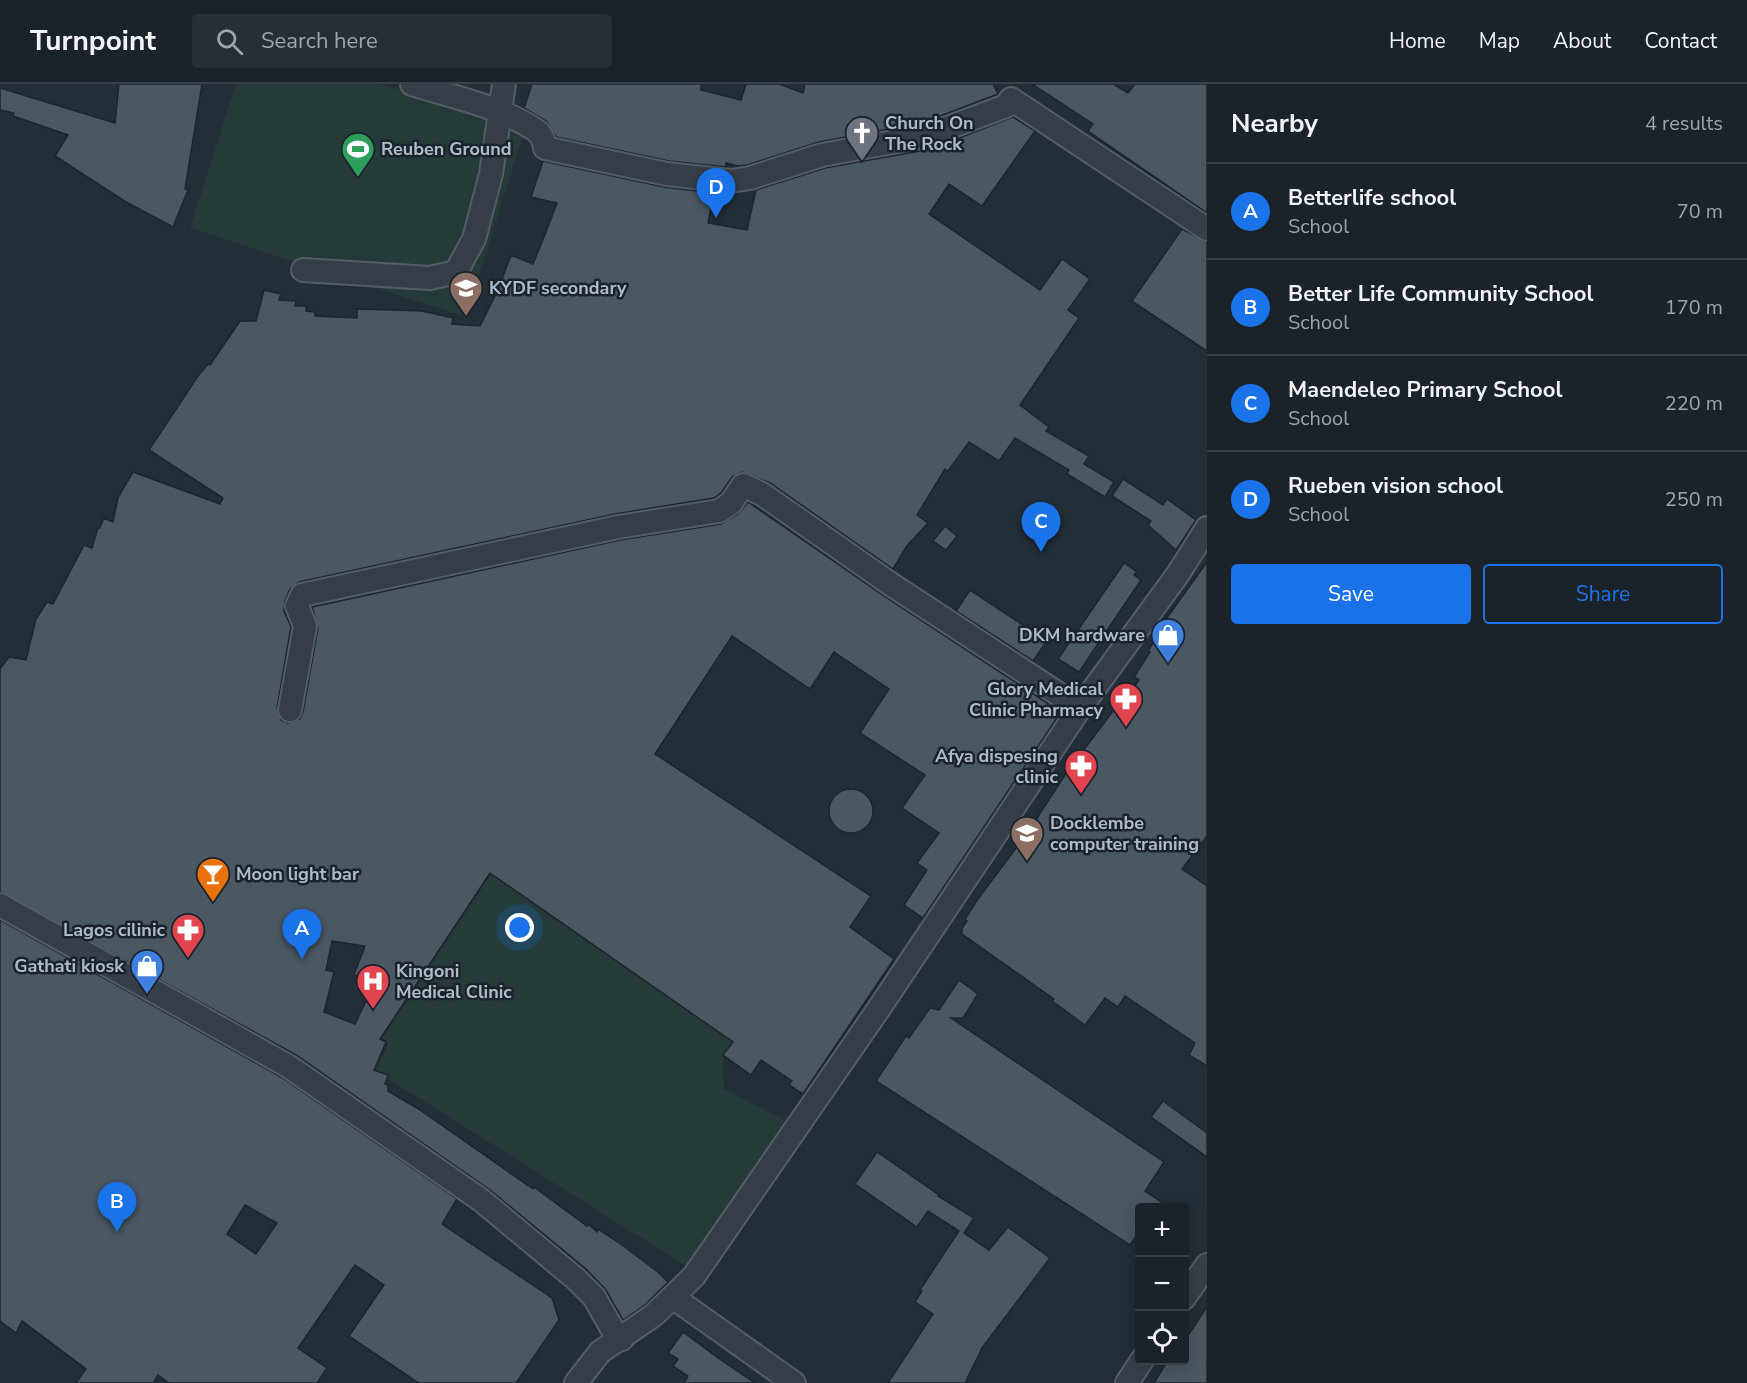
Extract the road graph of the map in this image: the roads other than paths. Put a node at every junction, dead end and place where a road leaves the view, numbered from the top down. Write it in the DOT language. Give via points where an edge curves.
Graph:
graph roads {
  1 [pos="412,84"];
  2 [pos="504,84"];
  3 [pos="498,112"];
  4 [pos="1207,229"];
  5 [pos="303,270"];
  6 [pos="1207,528"];
  7 [pos="1080,708"];
  8 [pos="290,710"];
  9 [pos="0,905"];
  10 [pos="1207,1265"];
  11 [pos="1189,1292"];
  12 [pos="674,1298"];
  13 [pos="622,1339"];
  14 [pos="1139,1365"];
  15 [pos="576,1383"];
  16 [pos="794,1383"];
  17 [pos="1127,1383"];
  1 -- 3 [label="street"];
  2 -- 3 [label="street"];
  3 -- 4 [label="street" via="536,129 545,148 667,174 731,181 822,155 926,136 1006,106 1011,99"];
  3 -- 5 [label="street" via="491,174 474,239 456,272 430,278"];
  6 -- 7 [label="street"];
  7 -- 8 [label="street" via="743,485 731,503 719,511 618,527 302,595 297,606 305,626"];
  7 -- 12 [label="street" via="874,1016 694,1275"];
  9 -- 13 [label="street" via="288,1066 481,1200 576,1279 594,1297"];
  10 -- 11 [label="street"];
  12 -- 13 [label="street"];
  12 -- 16 [label="street"];
  13 -- 15 [label="street" via="595,1356"];
  14 -- 17 [label="street"];
}
